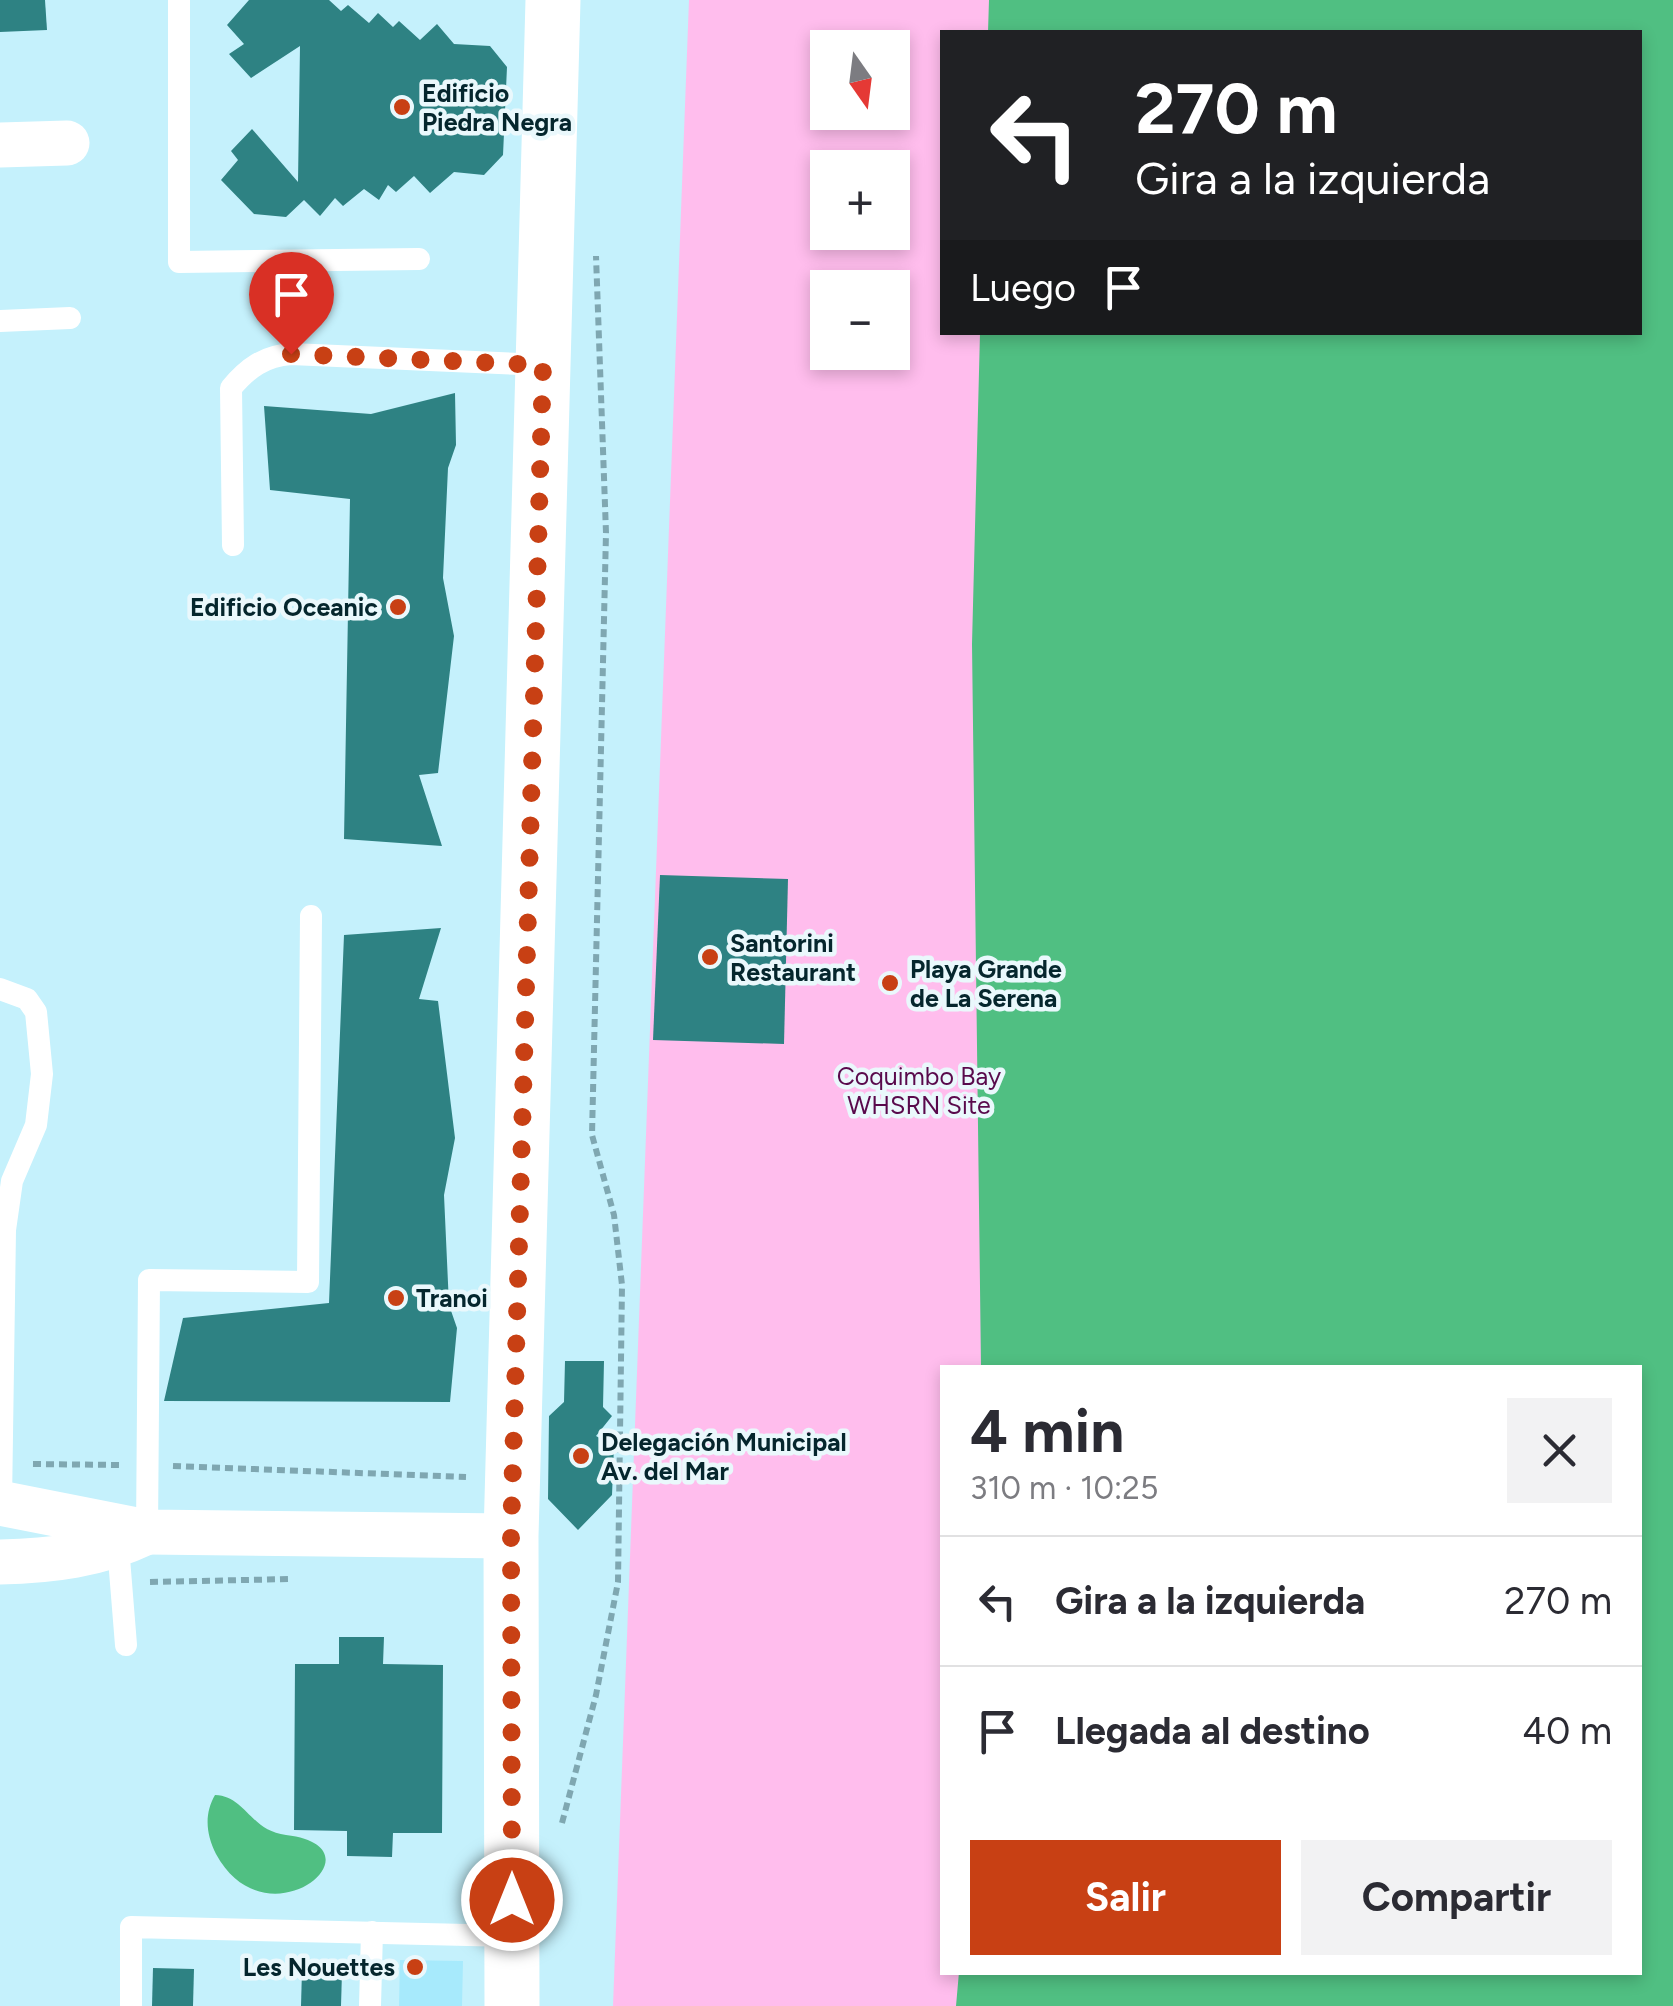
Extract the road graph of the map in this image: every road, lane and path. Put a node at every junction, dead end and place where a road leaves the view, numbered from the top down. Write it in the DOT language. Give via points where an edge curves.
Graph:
graph roads {
  1 [pos="179,0"];
  2 [pos="553,0"];
  3 [pos="67,143"];
  4 [pos="0,145"];
  5 [pos="596,241"];
  6 [pos="419,259"];
  7 [pos="70,318"];
  8 [pos="0,321"];
  9 [pos="543,365"];
  10 [pos="232,545"];
  11 [pos="311,916"];
  12 [pos="0,989"];
  13 [pos="148,1465"];
  14 [pos="1,1490"];
  15 [pos="493,1536"];
  16 [pos="130,1556"];
  17 [pos="0,1562"];
  18 [pos="307,1579"];
  19 [pos="126,1645"];
  20 [pos="561,1840"];
  21 [pos="372,1932"];
  22 [pos="512,1936"];
  23 [pos="131,2006"];
  24 [pos="370,2006"];
  25 [pos="512,2006"];
  1 -- 6 [label="lane" via="178,262"];
  2 -- 9 [label="main road"];
  3 -- 4 [label="street"];
  5 -- 20 [label="path" via="606,533 592,1135 614,1216 622,1284 618,1562 596,1695"];
  7 -- 8 [label="lane"];
  9 -- 10 [label="lane" via="291,354 252,366 231,388"];
  9 -- 15 [label="main road"];
  11 -- 13 [label="lane" via="308,1282 149,1280"];
  12 -- 14 [label="lane" via="27,999 36,1012 42,1074 36,1125 12,1181 5,1230"];
  13 -- 14 [label="path"];
  13 -- 15 [label="path" via="473,1477"];
  13 -- 16 [label="lane"];
  14 -- 16 [label="street"];
  15 -- 16 [label="street"];
  15 -- 22 [label="main road"];
  16 -- 17 [label="street"];
  16 -- 18 [label="path" via="157,1580"];
  16 -- 19 [label="lane"];
  21 -- 22 [label="lane"];
  21 -- 23 [label="lane" via="130,1927"];
  21 -- 24 [label="lane"];
  22 -- 25 [label="main road"];
}
